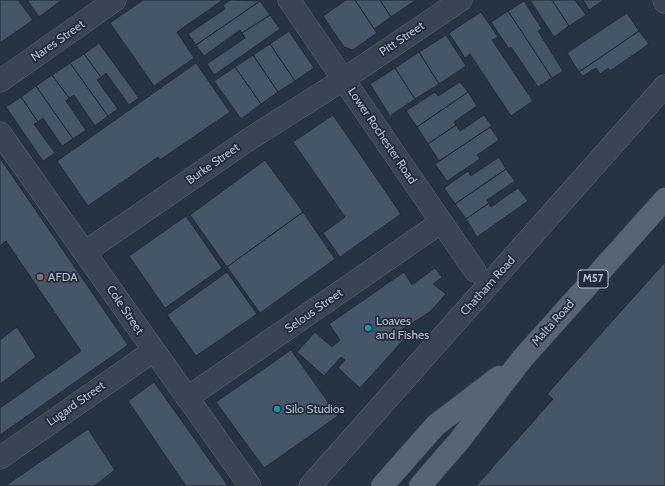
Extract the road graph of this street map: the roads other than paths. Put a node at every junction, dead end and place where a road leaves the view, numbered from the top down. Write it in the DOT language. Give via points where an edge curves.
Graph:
graph roads {
  1 [pos="115,0"];
  2 [pos="289,0"];
  3 [pos="460,0"];
  4 [pos="344,79"];
  5 [pos="0,81"];
  6 [pos="665,86"];
  7 [pos="0,133"];
  8 [pos="665,199"];
  9 [pos="440,223"];
  10 [pos="85,252"];
  11 [pos="475,271"];
  12 [pos="153,351"];
  13 [pos="522,359"];
  14 [pos="187,398"];
  15 [pos="0,458"];
  16 [pos="250,486"];
  17 [pos="310,486"];
  18 [pos="382,486"];
  19 [pos="420,486"];
  1 -- 5 [label="street, Nares Street"];
  2 -- 4 [label="street, Lower Rochester Road"];
  3 -- 4 [label="street, Pitt Street"];
  4 -- 9 [label="street, Lower Rochester Road"];
  4 -- 10 [label="street, Burke Street" via="251,138"];
  6 -- 17 [label="street, Chatham Road"];
  7 -- 10 [label="street, Cole Street"];
  8 -- 13 [label="main road, Malta Road / M57"];
  9 -- 11 [label="street, Lower Rochester Road"];
  9 -- 14 [label="street, Selous Street"];
  10 -- 12 [label="street, Cole Street"];
  12 -- 14 [label="street, Cole Street"];
  12 -- 15 [label="street, Lugard Street"];
  13 -- 18 [label="main road, Malta Road / M57" via="436,425"];
  13 -- 19 [label="main road, Malta Road / M57" via="459,442"];
  14 -- 16 [label="street, Cole Street"];
}
